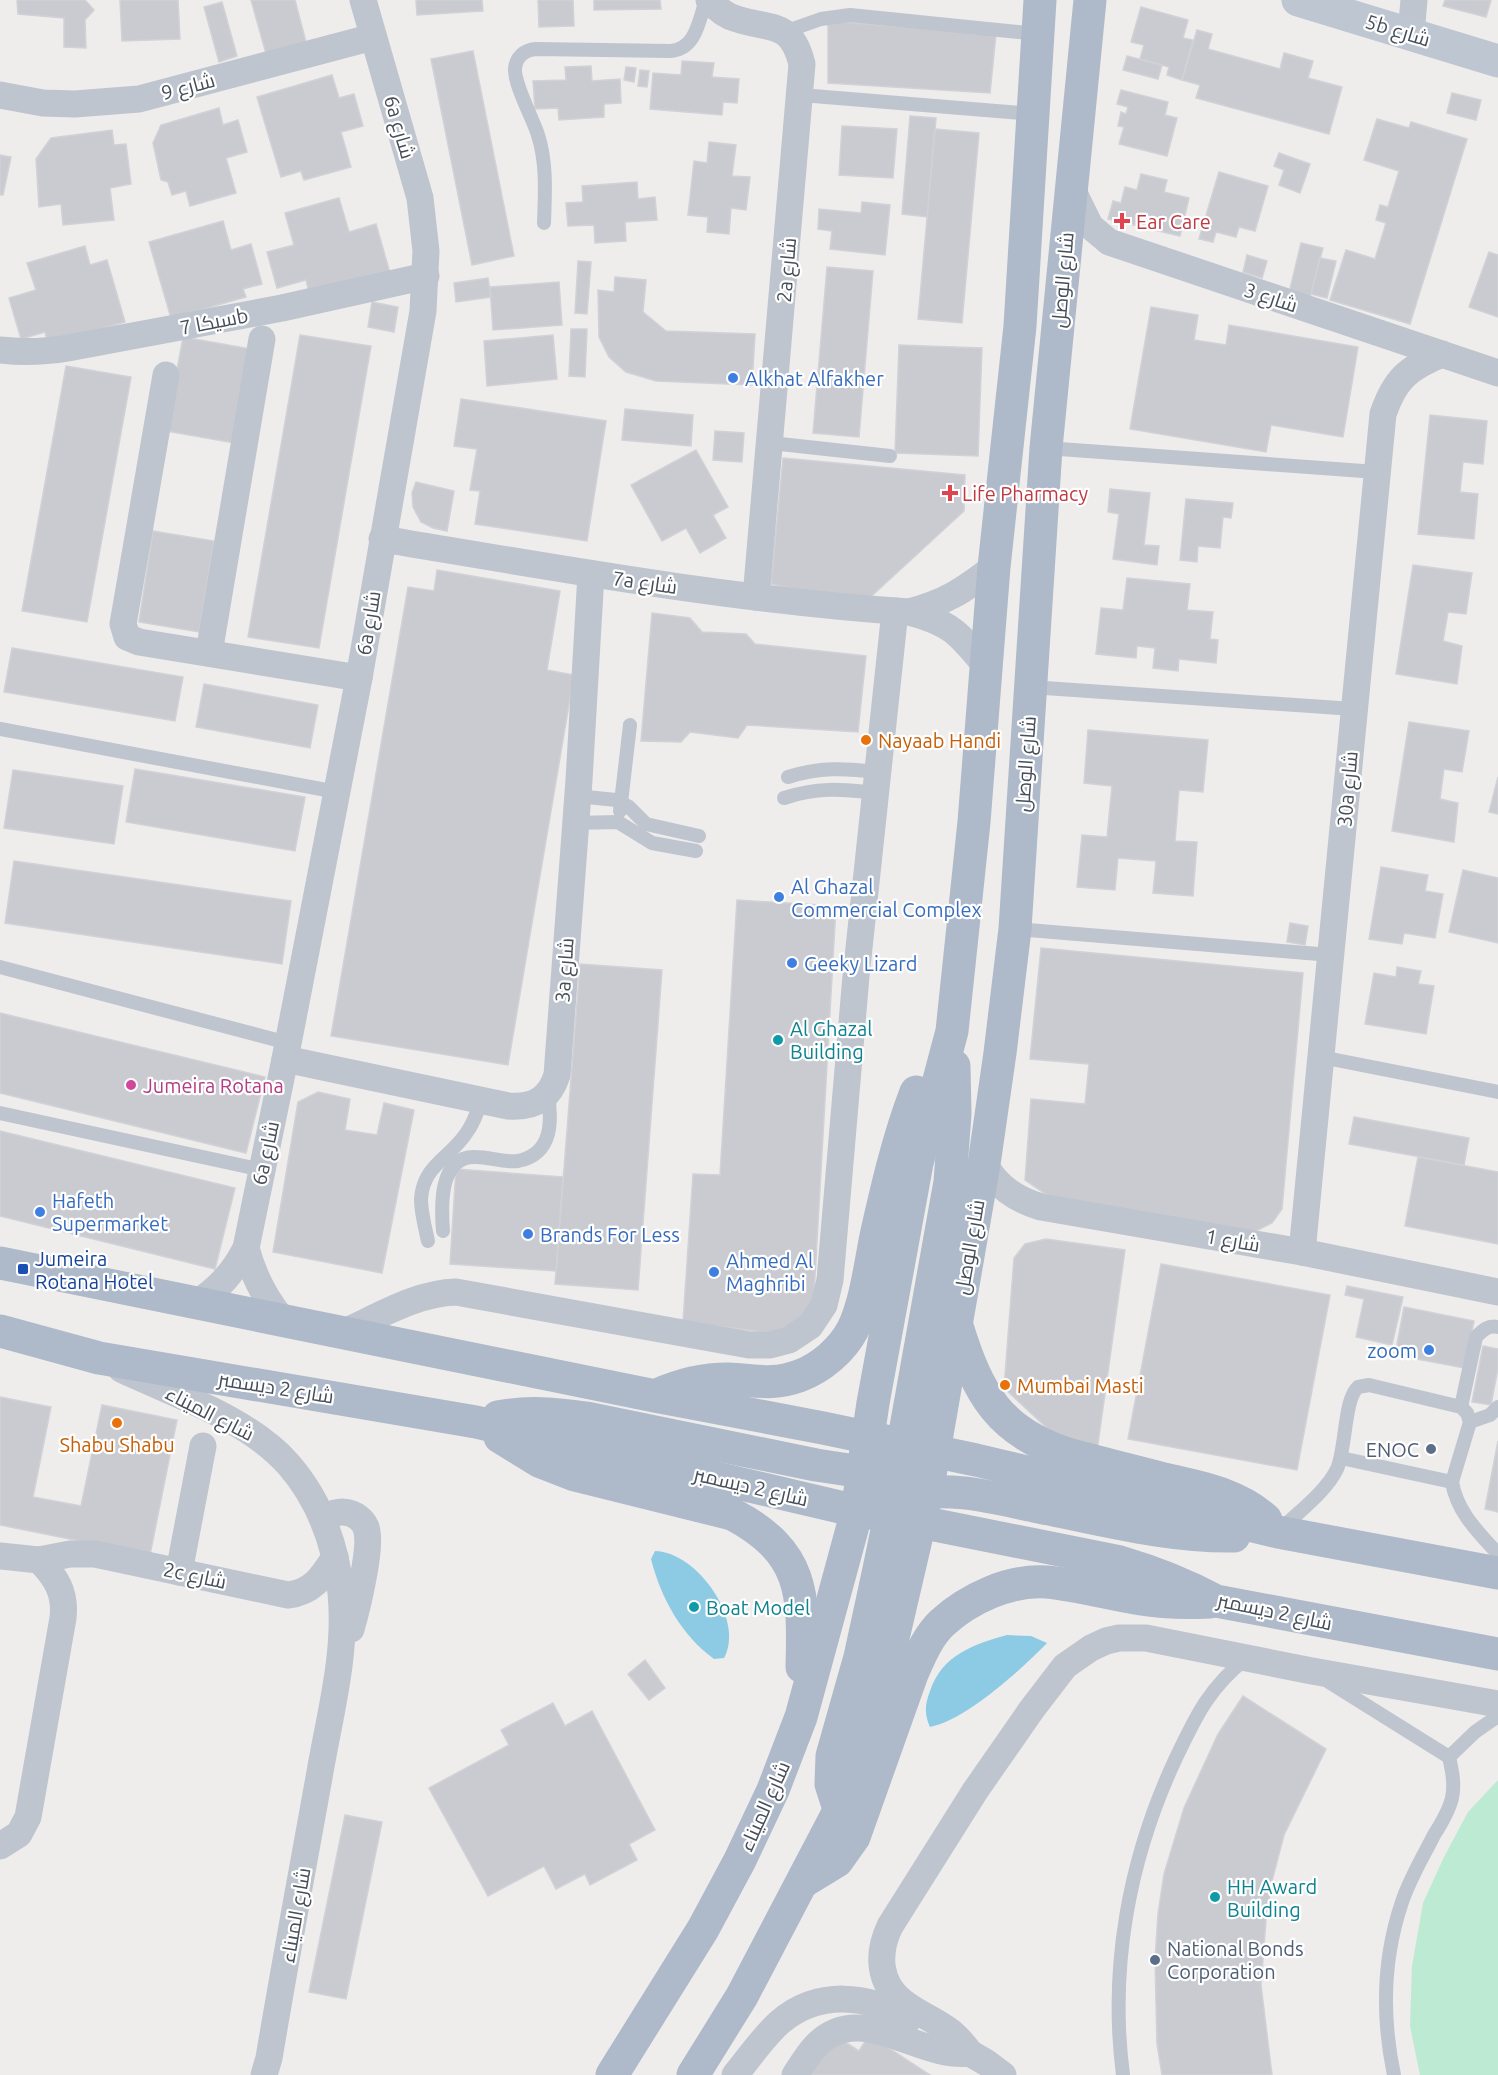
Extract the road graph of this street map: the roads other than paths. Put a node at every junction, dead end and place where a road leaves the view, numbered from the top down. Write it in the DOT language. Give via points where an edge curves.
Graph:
graph roads {
  1 [pos="363,0"];
  2 [pos="707,0"];
  3 [pos="1040,0"];
  4 [pos="1090,0"];
  5 [pos="1298,0"];
  6 [pos="1414,0"];
  7 [pos="784,32"];
  8 [pos="1038,34"];
  9 [pos="1411,34"];
  10 [pos="373,37"];
  11 [pos="1498,61"];
  12 [pos="801,94"];
  13 [pos="0,95"];
  14 [pos="1033,114"];
  15 [pos="1071,187"];
  16 [pos="544,223"];
  17 [pos="426,276"];
  18 [pos="262,339"];
  19 [pos="0,350"];
  20 [pos="1435,351"];
  21 [pos="1498,373"];
  22 [pos="166,375"];
  23 [pos="771,443"];
  24 [pos="1046,448"];
  25 [pos="890,456"];
  26 [pos="1377,472"];
  27 [pos="382,539"];
  28 [pos="994,567"];
  29 [pos="591,574"];
  30 [pos="756,597"];
  31 [pos="902,611"];
  32 [pos="209,653"];
  33 [pos="985,665"];
  34 [pos="359,678"];
  35 [pos="1030,687"];
  36 [pos="1354,709"];
  37 [pos="630,725"];
  38 [pos="0,729"];
  39 [pos="788,777"];
  40 [pos="876,782"];
  41 [pos="337,792"];
  42 [pos="577,796"];
  43 [pos="784,798"];
  44 [pos="621,803"];
  45 [pos="618,822"];
  46 [pos="574,823"];
  47 [pos="699,836"];
  48 [pos="696,851"];
  49 [pos="1015,929"];
  50 [pos="1331,955"];
  51 [pos="0,967"];
  52 [pos="952,1031"];
  53 [pos="286,1051"];
  54 [pos="1321,1057"];
  55 [pos="1498,1092"];
  56 [pos="548,1094"];
  57 [pos="481,1101"];
  58 [pos="0,1113"];
  59 [pos="984,1164"];
  60 [pos="262,1170"];
  61 [pos="443,1231"];
  62 [pos="428,1241"];
  63 [pos="246,1248"];
  64 [pos="1302,1252"];
  65 [pos="5,1272"];
  66 [pos="1498,1292"];
  67 [pos="197,1303"];
  68 [pos="282,1319"];
  69 [pos="956,1323"];
  70 [pos="1498,1327"];
  71 [pos="0,1331"];
  72 [pos="342,1333"];
  73 [pos="99,1358"];
  74 [pos="655,1396"];
  75 [pos="1461,1407"];
  76 [pos="1498,1407"];
  77 [pos="908,1410"];
  78 [pos="941,1416"];
  79 [pos="476,1422"];
  80 [pos="1470,1422"];
  81 [pos="823,1428"];
  82 [pos="867,1437"];
  83 [pos="203,1446"];
  84 [pos="935,1451"];
  85 [pos="1341,1458"];
  86 [pos="816,1465"];
  87 [pos="1452,1482"];
  88 [pos="899,1486"];
  89 [pos="970,1493"];
  90 [pos="856,1511"];
  91 [pos="323,1520"];
  92 [pos="963,1532"];
  93 [pos="1278,1532"];
  94 [pos="1498,1554"];
  95 [pos="0,1556"];
  96 [pos="846,1556"];
  97 [pos="335,1557"];
  98 [pos="39,1560"];
  99 [pos="881,1562"];
  100 [pos="180,1572"];
  101 [pos="1498,1573"];
  102 [pos="1216,1601"];
  103 [pos="1498,1654"];
  104 [pos="1247,1658"];
  105 [pos="339,1667"];
  106 [pos="1312,1671"];
  107 [pos="1498,1704"];
  108 [pos="1498,1716"];
  109 [pos="801,1717"];
  110 [pos="1449,1757"];
  111 [pos="839,1811"];
  112 [pos="0,1846"];
  113 [pos="802,1883"];
  114 [pos="970,2053"];
  115 [pos="267,2069"];
  116 [pos="612,2075"];
  117 [pos="693,2075"];
  118 [pos="735,2075"];
  119 [pos="795,2075"];
  120 [pos="1003,2075"];
  121 [pos="1123,2075"];
  122 [pos="1394,2075"];
  1 -- 10 [label="street, 6a شارع"];
  2 -- 7 [label="street" via="736,19"];
  2 -- 16 [label="lane" via="692,40 682,49 536,49 519,56 515,74 538,136 544,167"];
  3 -- 8 [label="main road, شارع الوصل"];
  4 -- 15 [label="main road, شارع الوصل"];
  5 -- 9 [label="street, 5b شارع"];
  6 -- 9 [label="street"];
  7 -- 8 [label="lane" via="821,19 850,15"];
  7 -- 12 [label="street, 2a شارع" via="799,52"];
  8 -- 14 [label="main road, شارع الوصل"];
  9 -- 11 [label="street, 5b شارع"];
  10 -- 13 [label="street, شارع 9" via="139,99 75,104"];
  10 -- 17 [label="street, 6a شارع" via="420,198"];
  12 -- 14 [label="lane"];
  12 -- 23 [label="street, 2a شارع"];
  14 -- 28 [label="main road, شارع الوصل" via="1020,326"];
  15 -- 20 [label="street, شارع 3" via="1090,226 1109,242"];
  15 -- 24 [label="main road, شارع الوصل"];
  17 -- 19 [label="street, سيكا 7b" via="282,308 52,351"];
  17 -- 27 [label="street, 6a شارع"];
  18 -- 32 [label="street"];
  20 -- 21 [label="street, شارع 3"];
  20 -- 26 [label="street, 30a شارع" via="1406,373 1388,399"];
  22 -- 32 [label="street" via="123,624 133,640"];
  23 -- 25 [label="lane"];
  23 -- 30 [label="street, 2a شارع"];
  24 -- 26 [label="lane"];
  24 -- 35 [label="main road, شارع الوصل"];
  26 -- 36 [label="street, 30a شارع"];
  27 -- 29 [label="street, 7a شارع"];
  27 -- 34 [label="street, 6a شارع"];
  28 -- 31 [label="street, 7a شارع" via="953,596 932,606"];
  28 -- 33 [label="main road, شارع الوصل"];
  29 -- 30 [label="street, 7a شارع"];
  29 -- 42 [label="street, 3a شارع"];
  30 -- 31 [label="street, 7a شارع"];
  31 -- 33 [label="street, 7a شارع" via="932,618 951,628"];
  31 -- 40 [label="street"];
  32 -- 34 [label="street"];
  33 -- 52 [label="main road, شارع الوصل" via="974,822"];
  34 -- 41 [label="street, 6a شارع"];
  35 -- 36 [label="lane"];
  35 -- 49 [label="main road, شارع الوصل"];
  36 -- 50 [label="street, 30a شارع"];
  37 -- 44 [label="lane"];
  38 -- 41 [label="lane"];
  39 -- 40 [label="lane" via="823,768 841,768"];
  40 -- 43 [label="lane"];
  40 -- 72 [label="street" via="830,1280 825,1305 810,1326 789,1340 770,1346 749,1345 446,1292 417,1299"];
  41 -- 53 [label="street, 6a شارع"];
  42 -- 44 [label="lane"];
  42 -- 46 [label="street, 3a شارع"];
  44 -- 45 [label="lane"];
  44 -- 47 [label="lane" via="653,827"];
  45 -- 46 [label="lane"];
  45 -- 48 [label="lane" via="652,843"];
  46 -- 56 [label="street, 3a شارع" via="557,1075"];
  49 -- 50 [label="lane"];
  49 -- 59 [label="main road, شارع الوصل"];
  50 -- 54 [label="street, 30a شارع"];
  51 -- 53 [label="lane"];
  52 -- 74 [label="main road" via="929,1065 906,1119 889,1175 862,1301 852,1330 834,1353 810,1371 784,1381 709,1380"];
  52 -- 77 [label="main road" via="955,1114 950,1182"];
  52 -- 82 [label="main road, شارع الوصل" via="917,1163"];
  53 -- 57 [label="street"];
  53 -- 60 [label="street, 6a شارع"];
  54 -- 55 [label="lane"];
  54 -- 64 [label="street, 30a شارع"];
  56 -- 57 [label="street" via="523,1107"];
  56 -- 61 [label="lane" via="550,1132 531,1155 518,1161 475,1156 452,1168 444,1182"];
  57 -- 62 [label="lane" via="466,1134 426,1177 422,1209"];
  58 -- 60 [label="lane"];
  59 -- 64 [label="street, شارع 1" via="1007,1192 1041,1207"];
  59 -- 69 [label="main road, شارع الوصل"];
  60 -- 63 [label="street, 6a شارع"];
  63 -- 67 [label="street, 6a شارع" via="230,1275"];
  63 -- 68 [label="street" via="263,1293"];
  64 -- 66 [label="street, شارع 1"];
  65 -- 67 [label="main road"];
  67 -- 68 [label="main road"];
  68 -- 72 [label="main road"];
  69 -- 78 [label="main road, شارع الوصل"];
  69 -- 93 [label="main road" via="967,1358 993,1407 1028,1438 1071,1455 1235,1498"];
  70 -- 75 [label="lane" via="1483,1329 1476,1337"];
  71 -- 73 [label="main road, شارع 2 ديسمبر"];
  72 -- 74 [label="main road"];
  73 -- 79 [label="main road, شارع 2 ديسمبر"];
  73 -- 91 [label="street, شارع الميناء" via="255,1435 302,1481"];
  74 -- 81 [label="main road"];
  75 -- 80 [label="lane"];
  75 -- 85 [label="lane" via="1369,1385 1358,1388 1351,1396"];
  76 -- 80 [label="lane" via="1490,1415"];
  77 -- 78 [label="main road" via="918,1431 933,1429"];
  77 -- 88 [label="main road"];
  78 -- 84 [label="main road, شارع الوصل"];
  79 -- 86 [label="main road" via="512,1415 558,1414"];
  79 -- 90 [label="main road, شارع 2 ديسمبر"];
  79 -- 109 [label="main road" via="557,1468 732,1514 772,1541 786,1559 803,1605"];
  80 -- 87 [label="lane"];
  81 -- 82 [label="main road"];
  81 -- 86 [label="main road" via="842,1437 846,1453 834,1464"];
  82 -- 88 [label="main road, شارع الوصل"];
  83 -- 100 [label="street"];
  84 -- 88 [label="main road"];
  84 -- 93 [label="main road"];
  85 -- 87 [label="lane"];
  85 -- 93 [label="lane" via="1324,1488"];
  86 -- 88 [label="main road"];
  87 -- 94 [label="lane" via="1460,1508"];
  88 -- 89 [label="main road"];
  88 -- 90 [label="main road, شارع الوصل"];
  88 -- 92 [label="main road, شارع 2 ديسمبر"];
  88 -- 99 [label="main road"];
  88 -- 111 [label="main road" via="898,1621 873,1716"];
  89 -- 92 [label="main road" via="948,1501 944,1507 946,1522"];
  89 -- 93 [label="main road" via="1165,1532 1217,1536"];
  90 -- 96 [label="main road, شارع الميناء"];
  91 -- 97 [label="street, شارع الميناء"];
  91 -- 105 [label="street, شارع الميناء" via="344,1511 355,1514 368,1532 360,1594"];
  92 -- 102 [label="main road, شارع 2 ديسمبر" via="1120,1562 1186,1585"];
  93 -- 101 [label="main road"];
  95 -- 98 [label="street, 2c شارع"];
  96 -- 99 [label="main road" via="857,1537 870,1534 880,1542"];
  96 -- 109 [label="main road, شارع الميناء"];
  97 -- 100 [label="street, 2c شارع" via="317,1584 288,1595"];
  97 -- 105 [label="street, شارع الميناء" via="341,1596"];
  98 -- 100 [label="street, 2c شارع" via="95,1554"];
  98 -- 112 [label="street" via="60,1586 63,1618 28,1817 19,1834"];
  99 -- 111 [label="main road" via="832,1756 831,1784"];
  102 -- 103 [label="main road, شارع 2 ديسمبر"];
  102 -- 113 [label="main road" via="1142,1599 1044,1582 1014,1585 967,1603 941,1624 924,1647 860,1823 846,1850 825,1870"];
  104 -- 106 [label="street"];
  104 -- 114 [label="street" via="1146,1638 1119,1638 1077,1656 1032,1709 890,1926 881,1953 881,1967 893,1993 951,2032"];
  104 -- 121 [label="lane" via="1207,1697 1152,1813 1127,1901 1121,1952 1118,2004"];
  105 -- 115 [label="street, شارع الميناء"];
  106 -- 107 [label="street"];
  106 -- 110 [label="lane"];
  108 -- 110 [label="lane"];
  109 -- 116 [label="main road, شارع الميناء" via="740,1860 703,1929"];
  110 -- 122 [label="lane" via="1452,1799 1406,1893 1392,1939 1386,1978 1386,2018"];
  111 -- 113 [label="main road"];
  113 -- 117 [label="main road" via="742,1996"];
  114 -- 118 [label="street" via="894,2010 844,1999 796,2010 766,2035"];
  114 -- 119 [label="street" via="938,2052 871,2028 846,2029 814,2048"];
  114 -- 120 [label="street"];
}
